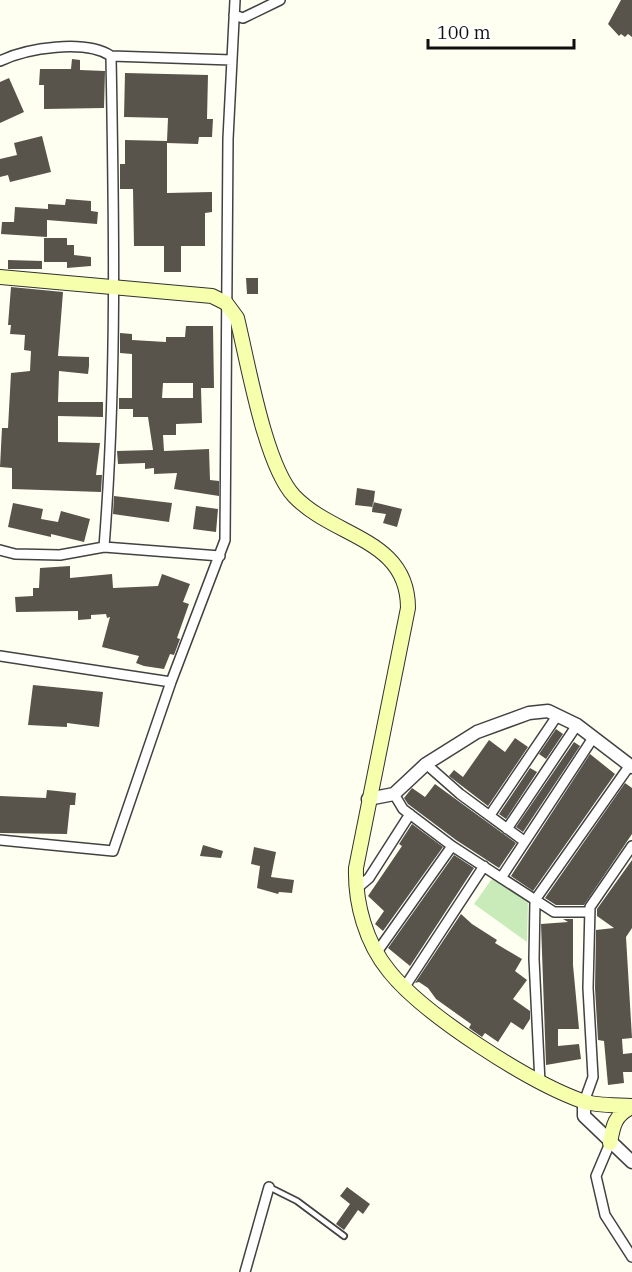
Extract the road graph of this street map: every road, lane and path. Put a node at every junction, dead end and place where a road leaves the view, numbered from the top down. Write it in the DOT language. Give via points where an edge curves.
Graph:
graph roads {
  1 [pos="235,0"];
  2 [pos="280,0"];
  3 [pos="234,15"];
  4 [pos="111,56"];
  5 [pos="232,60"];
  6 [pos="0,61"];
  7 [pos="0,277"];
  8 [pos="115,288"];
  9 [pos="226,303"];
  10 [pos="104,547"];
  11 [pos="0,550"];
  12 [pos="220,556"];
  13 [pos="0,656"];
  14 [pos="171,682"];
  15 [pos="557,716"];
  16 [pos="577,725"];
  17 [pos="594,738"];
  18 [pos="426,764"];
  19 [pos="631,766"];
  20 [pos="394,794"];
  21 [pos="368,799"];
  22 [pos="410,814"];
  23 [pos="490,815"];
  24 [pos="507,829"];
  25 [pos="0,840"];
  26 [pos="524,841"];
  27 [pos="453,846"];
  28 [pos="632,846"];
  29 [pos="484,866"];
  30 [pos="501,878"];
  31 [pos="355,890"];
  32 [pos="535,900"];
  33 [pos="589,912"];
  34 [pos="377,952"];
  35 [pos="404,988"];
  36 [pos="540,1083"];
  37 [pos="584,1102"];
  38 [pos="632,1106"];
  39 [pos="610,1143"];
  40 [pos="632,1162"];
  41 [pos="269,1187"];
  42 [pos="344,1236"];
  43 [pos="632,1257"];
  44 [pos="245,1272"];
  1 -- 3 [label="street"];
  2 -- 3 [label="street" via="243,18"];
  3 -- 5 [label="street"];
  4 -- 5 [label="street"];
  4 -- 6 [label="street" via="102,50 49,47 20,52"];
  4 -- 8 [label="street"];
  5 -- 9 [label="street"];
  7 -- 8 [label="main road"];
  8 -- 9 [label="main road" via="212,296"];
  8 -- 10 [label="street"];
  9 -- 12 [label="street" via="228,489 225,540"];
  9 -- 21 [label="main road" via="237,318 270,452 280,475 294,495 315,513 390,557 408,589 408,608"];
  10 -- 11 [label="street" via="60,555"];
  10 -- 12 [label="street"];
  12 -- 14 [label="street"];
  13 -- 14 [label="street"];
  14 -- 25 [label="street" via="113,851"];
  15 -- 16 [label="street"];
  15 -- 18 [label="street" via="548,711 529,713 477,732"];
  15 -- 23 [label="street"];
  16 -- 17 [label="street"];
  16 -- 24 [label="street"];
  17 -- 19 [label="street"];
  17 -- 26 [label="street"];
  18 -- 20 [label="street"];
  18 -- 23 [label="street"];
  19 -- 32 [label="street"];
  20 -- 21 [label="street"];
  20 -- 22 [label="street"];
  21 -- 31 [label="main road"];
  22 -- 27 [label="street"];
  22 -- 31 [label="street" via="369,878"];
  23 -- 24 [label="street"];
  24 -- 26 [label="street"];
  26 -- 30 [label="street"];
  27 -- 29 [label="street"];
  27 -- 34 [label="street"];
  28 -- 33 [label="street"];
  29 -- 30 [label="street"];
  29 -- 35 [label="street"];
  30 -- 32 [label="street"];
  31 -- 34 [label="main road" via="367,933"];
  32 -- 33 [label="street" via="554,912"];
  32 -- 36 [label="street"];
  33 -- 37 [label="street" via="593,1077"];
  34 -- 35 [label="main road"];
  35 -- 36 [label="main road" via="450,1024"];
  36 -- 37 [label="main road"];
  37 -- 38 [label="main road"];
  37 -- 39 [label="street" via="584,1116"];
  38 -- 39 [label="main road" via="620,1113"];
  39 -- 40 [label="street"];
  39 -- 43 [label="street" via="596,1176 604,1215"];
  41 -- 42 [label="lane" via="297,1201"];
  41 -- 44 [label="street"];
}
